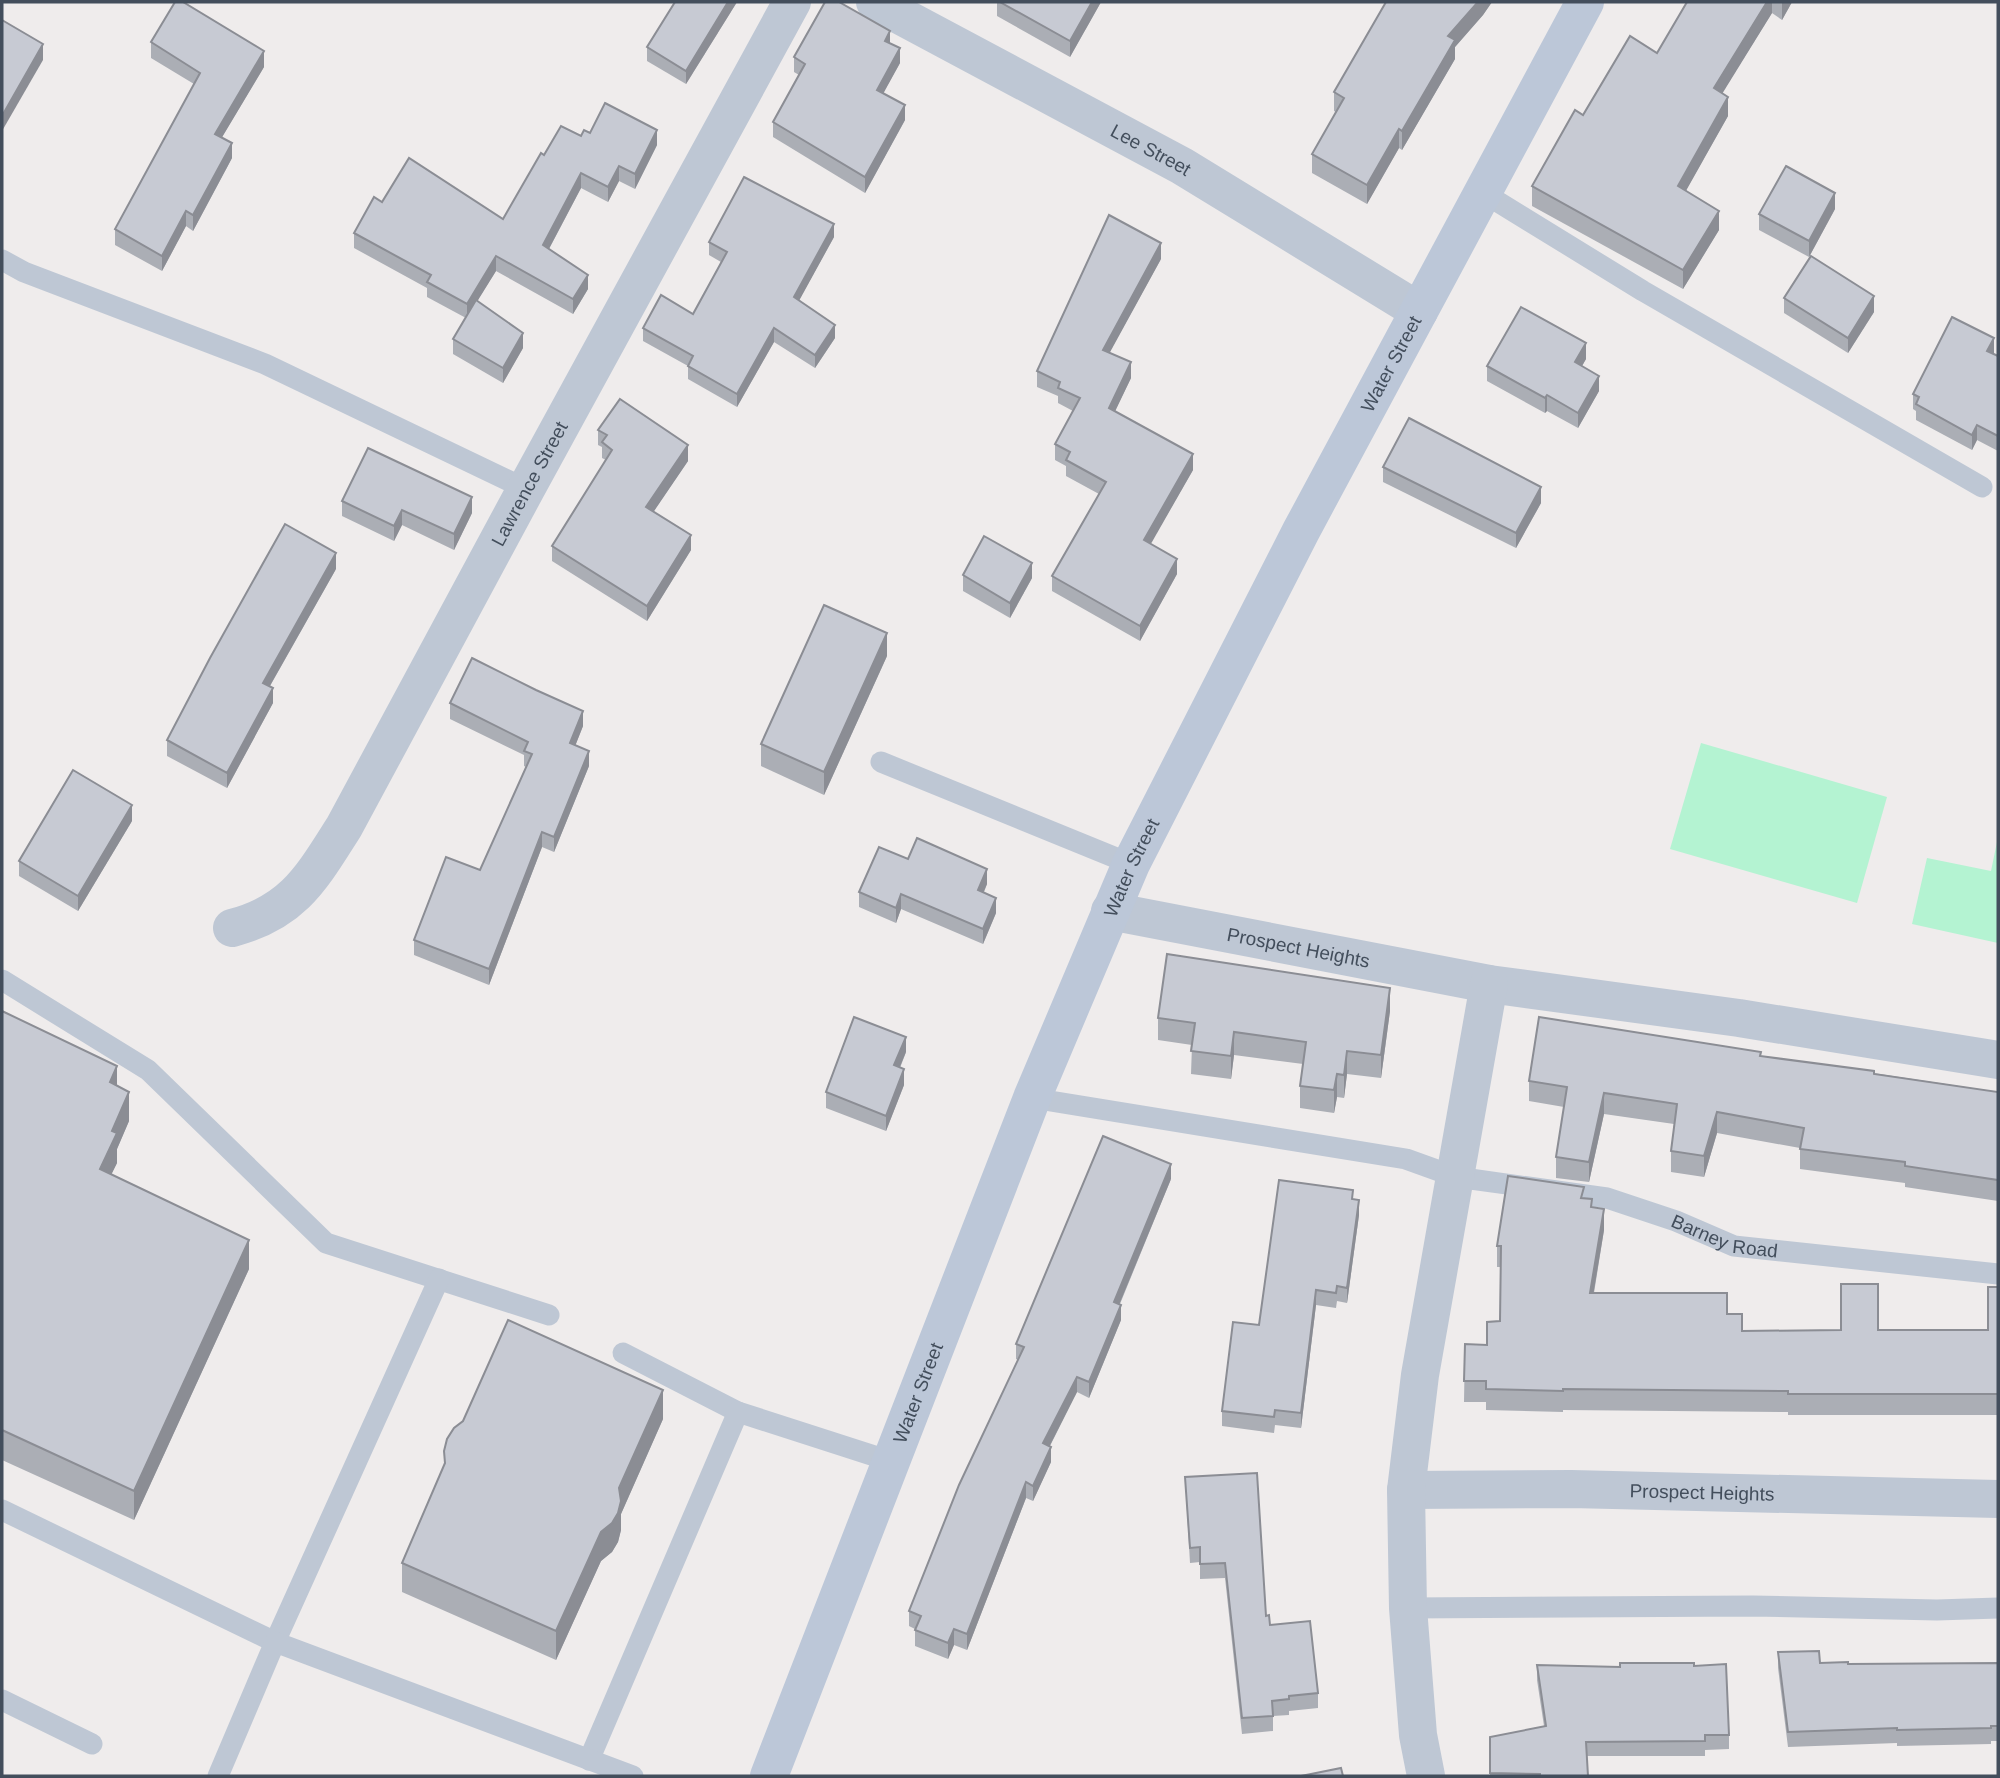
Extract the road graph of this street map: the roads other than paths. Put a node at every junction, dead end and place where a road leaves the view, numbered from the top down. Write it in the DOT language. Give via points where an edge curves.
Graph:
graph roads {
  1 [pos="792,2"];
  2 [pos="875,2"];
  3 [pos="1585,2"];
  4 [pos="1482,192"];
  5 [pos="2,260"];
  6 [pos="1419,311"];
  7 [pos="1982,487"];
  8 [pos="526,489"];
  9 [pos="881,762"];
  10 [pos="1131,864"];
  11 [pos="1110,911"];
  12 [pos="232,928"];
  13 [pos="2,980"];
  14 [pos="1489,984"];
  15 [pos="1998,1060"];
  16 [pos="1032,1098"];
  17 [pos="1456,1177"];
  18 [pos="1998,1273"];
  19 [pos="439,1279"];
  20 [pos="549,1315"];
  21 [pos="623,1353"];
  22 [pos="738,1412"];
  23 [pos="890,1461"];
  24 [pos="1406,1490"];
  25 [pos="1998,1499"];
  26 [pos="2,1510"];
  27 [pos="1408,1608"];
  28 [pos="1998,1608"];
  29 [pos="275,1642"];
  30 [pos="2,1700"];
  31 [pos="92,1744"];
  32 [pos="589,1760"];
  33 [pos="218,1776"];
  34 [pos="633,1776"];
  35 [pos="769,1776"];
  36 [pos="1426,1776"];
  1 -- 8 [label="street, Lawrence Street"];
  2 -- 6 [label="street, Lee Street" via="1182,166"];
  3 -- 4 [label="street, Water Street"];
  4 -- 6 [label="street, Water Street"];
  4 -- 7 [label="lane"];
  5 -- 8 [label="lane" via="265,364"];
  6 -- 10 [label="street, Water Street"];
  8 -- 12 [label="street, Lawrence Street" via="318,869 294,898 265,917"];
  9 -- 10 [label="lane"];
  10 -- 11 [label="street, Water Street"];
  11 -- 14 [label="street, Prospect Heights"];
  11 -- 16 [label="street, Water Street"];
  13 -- 19 [label="lane" via="148,1070 326,1243"];
  14 -- 15 [label="street, Prospect Heights"];
  14 -- 17 [label="street"];
  16 -- 17 [label="lane, Barney Road" via="1406,1159"];
  16 -- 23 [label="street, Water Street"];
  17 -- 18 [label="lane, Barney Road" via="1607,1198 1734,1246"];
  17 -- 24 [label="street" via="1420,1375"];
  19 -- 20 [label="lane"];
  19 -- 29 [label="lane"];
  21 -- 22 [label="lane"];
  22 -- 23 [label="lane"];
  22 -- 32 [label="lane"];
  23 -- 35 [label="street, Water Street"];
  24 -- 25 [label="street, Prospect Heights" via="1572,1489"];
  24 -- 27 [label="street"];
  26 -- 29 [label="lane"];
  27 -- 28 [label="lane"];
  27 -- 36 [label="street" via="1418,1735"];
  29 -- 32 [label="lane"];
  29 -- 33 [label="lane"];
  30 -- 31 [label="lane"];
  32 -- 34 [label="lane"];
}
